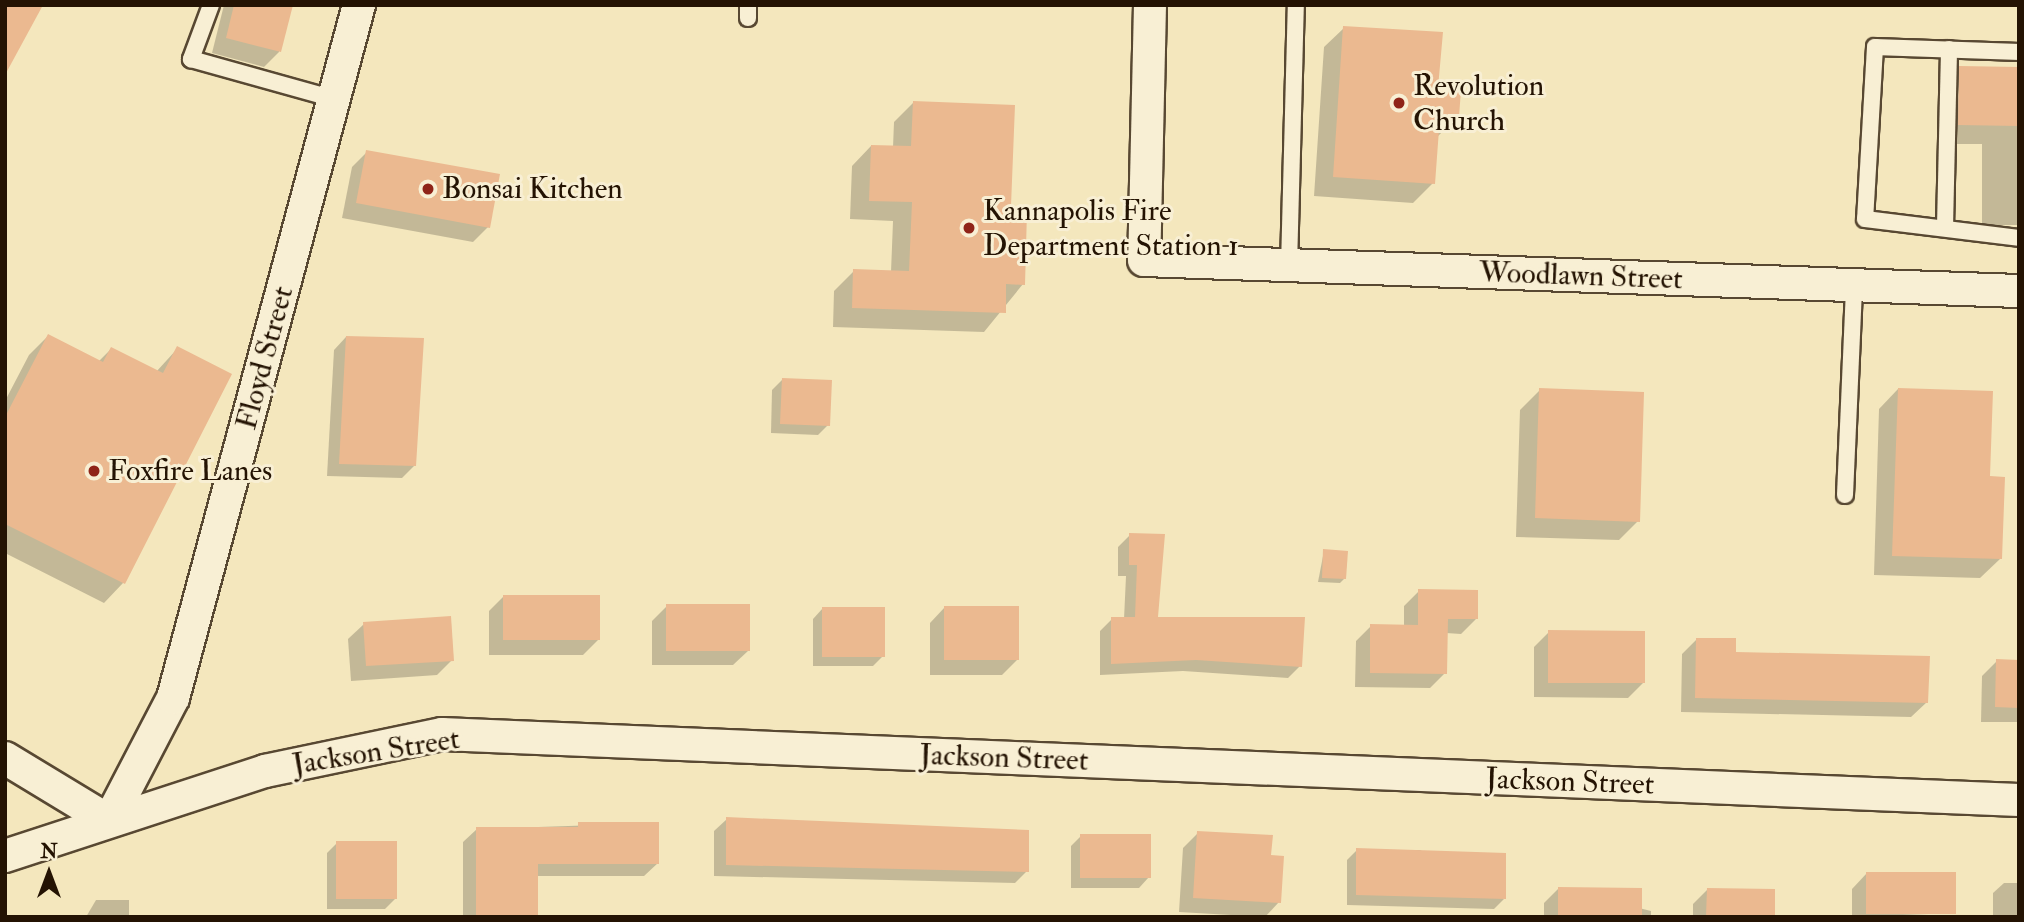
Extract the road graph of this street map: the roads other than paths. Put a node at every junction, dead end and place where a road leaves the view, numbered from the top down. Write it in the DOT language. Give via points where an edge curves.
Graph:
graph roads {
  1 [pos="211,5"];
  2 [pos="359,5"];
  3 [pos="1150,5"];
  4 [pos="1296,5"];
  5 [pos="1949,49"];
  6 [pos="2019,52"];
  7 [pos="334,99"];
  8 [pos="1945,227"];
  9 [pos="2019,238"];
  10 [pos="1289,265"];
  11 [pos="1854,285"];
  12 [pos="2019,291"];
  13 [pos="1845,495"];
  14 [pos="5,758"];
  15 [pos="2019,800"];
  16 [pos="110,821"];
  17 [pos="5,856"];
  1 -- 7 [label="lane" via="191,59"];
  2 -- 7 [label="street, Floyd Street"];
  3 -- 10 [label="street, Woodlawn Street" via="1144,260"];
  4 -- 10 [label="lane"];
  5 -- 6 [label="lane"];
  5 -- 8 [label="lane"];
  5 -- 8 [label="lane" via="1875,47 1865,219"];
  7 -- 16 [label="street, Floyd Street" via="173,698"];
  8 -- 9 [label="lane"];
  10 -- 11 [label="street, Woodlawn Street"];
  11 -- 12 [label="street, Woodlawn Street"];
  11 -- 13 [label="lane"];
  14 -- 16 [label="street"];
  15 -- 16 [label="street, Jackson Street" via="442,734 265,771"];
  16 -- 17 [label="street, Jackson Street"];
}
